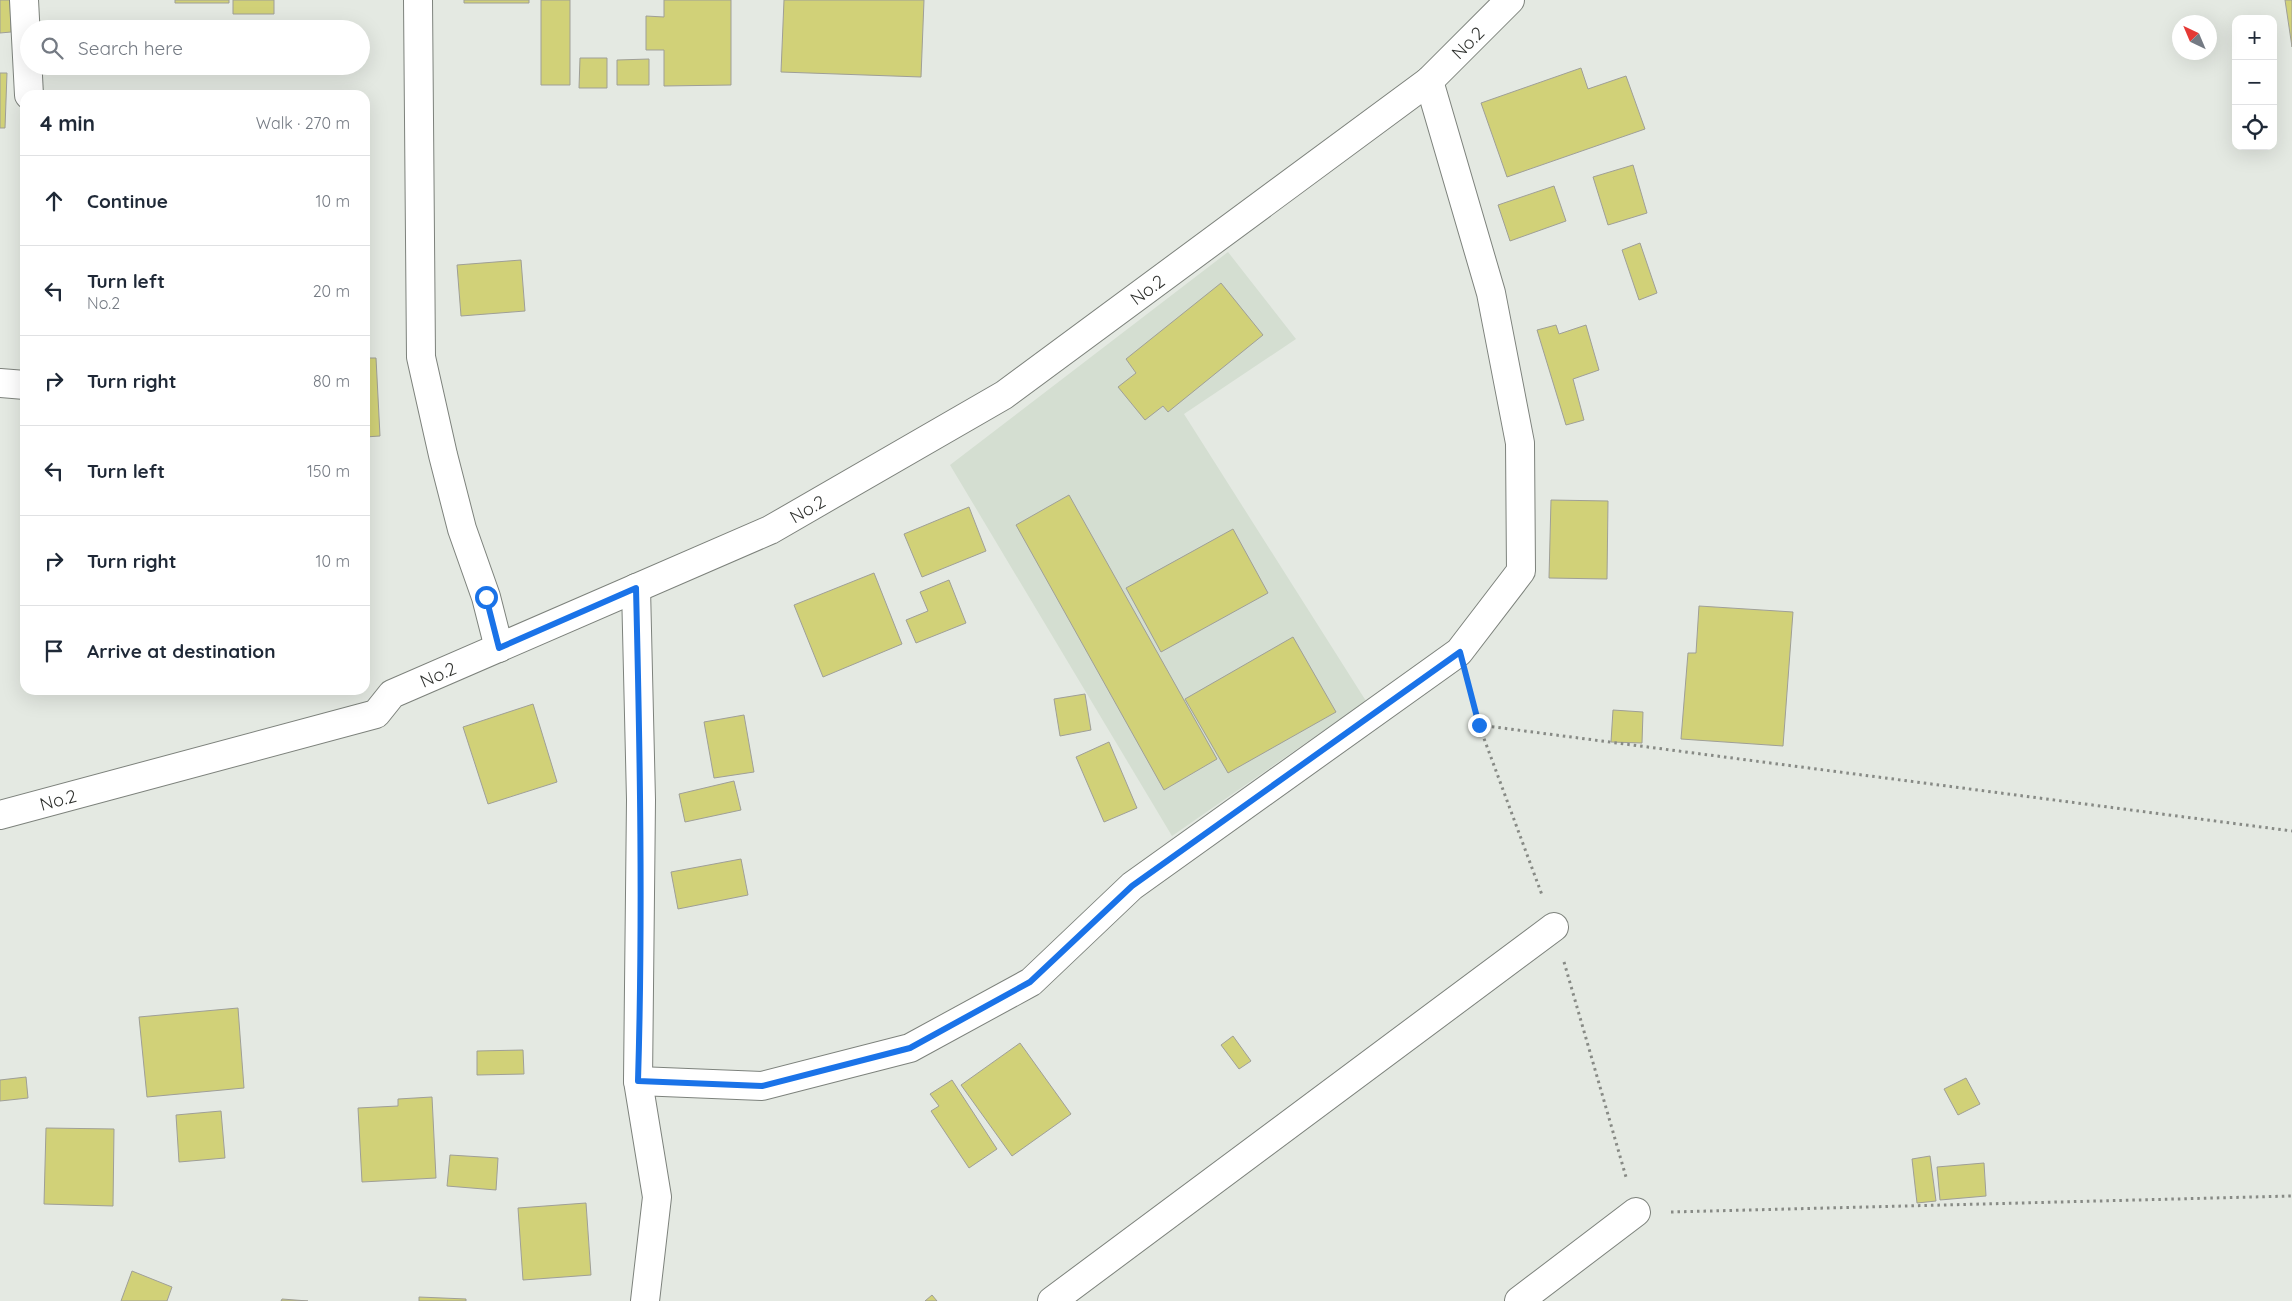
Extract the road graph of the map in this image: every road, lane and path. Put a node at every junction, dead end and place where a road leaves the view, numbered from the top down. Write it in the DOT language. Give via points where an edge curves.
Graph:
graph roads {
  1 [pos="24,0"];
  2 [pos="418,0"];
  3 [pos="1510,0"];
  4 [pos="25,20"];
  5 [pos="27,75"];
  6 [pos="1430,80"];
  7 [pos="28,90"];
  8 [pos="0,383"];
  9 [pos="20,385"];
  10 [pos="636,588"];
  11 [pos="499,648"];
  12 [pos="1460,652"];
  13 [pos="1479,725"];
  14 [pos="0,815"];
  15 [pos="2292,831"];
  16 [pos="1554,927"];
  17 [pos="638,1081"];
  18 [pos="2292,1196"];
  19 [pos="1636,1212"];
  20 [pos="645,1301"];
  21 [pos="1052,1301"];
  22 [pos="1519,1301"];
  1 -- 4 [label="street"];
  2 -- 11 [label="street" via="421,357 442,455"];
  3 -- 6 [label="street, No.2"];
  5 -- 7 [label="street"];
  6 -- 10 [label="street, No.2" via="1004,395 770,530"];
  6 -- 12 [label="street" via="1491,293 1520,443 1521,571"];
  8 -- 9 [label="street"];
  10 -- 11 [label="street, No.2"];
  10 -- 17 [label="street" via="641,800"];
  11 -- 14 [label="street, No.2" via="392,694 376,714"];
  12 -- 13 [label="path"];
  12 -- 17 [label="street" via="1132,886 1030,982 910,1048 762,1086"];
  13 -- 15 [label="path"];
  13 -- 16 [label="path"];
  16 -- 19 [label="path"];
  16 -- 21 [label="street"];
  17 -- 20 [label="street" via="656,1198"];
  18 -- 19 [label="path"];
  19 -- 22 [label="street"];
}
